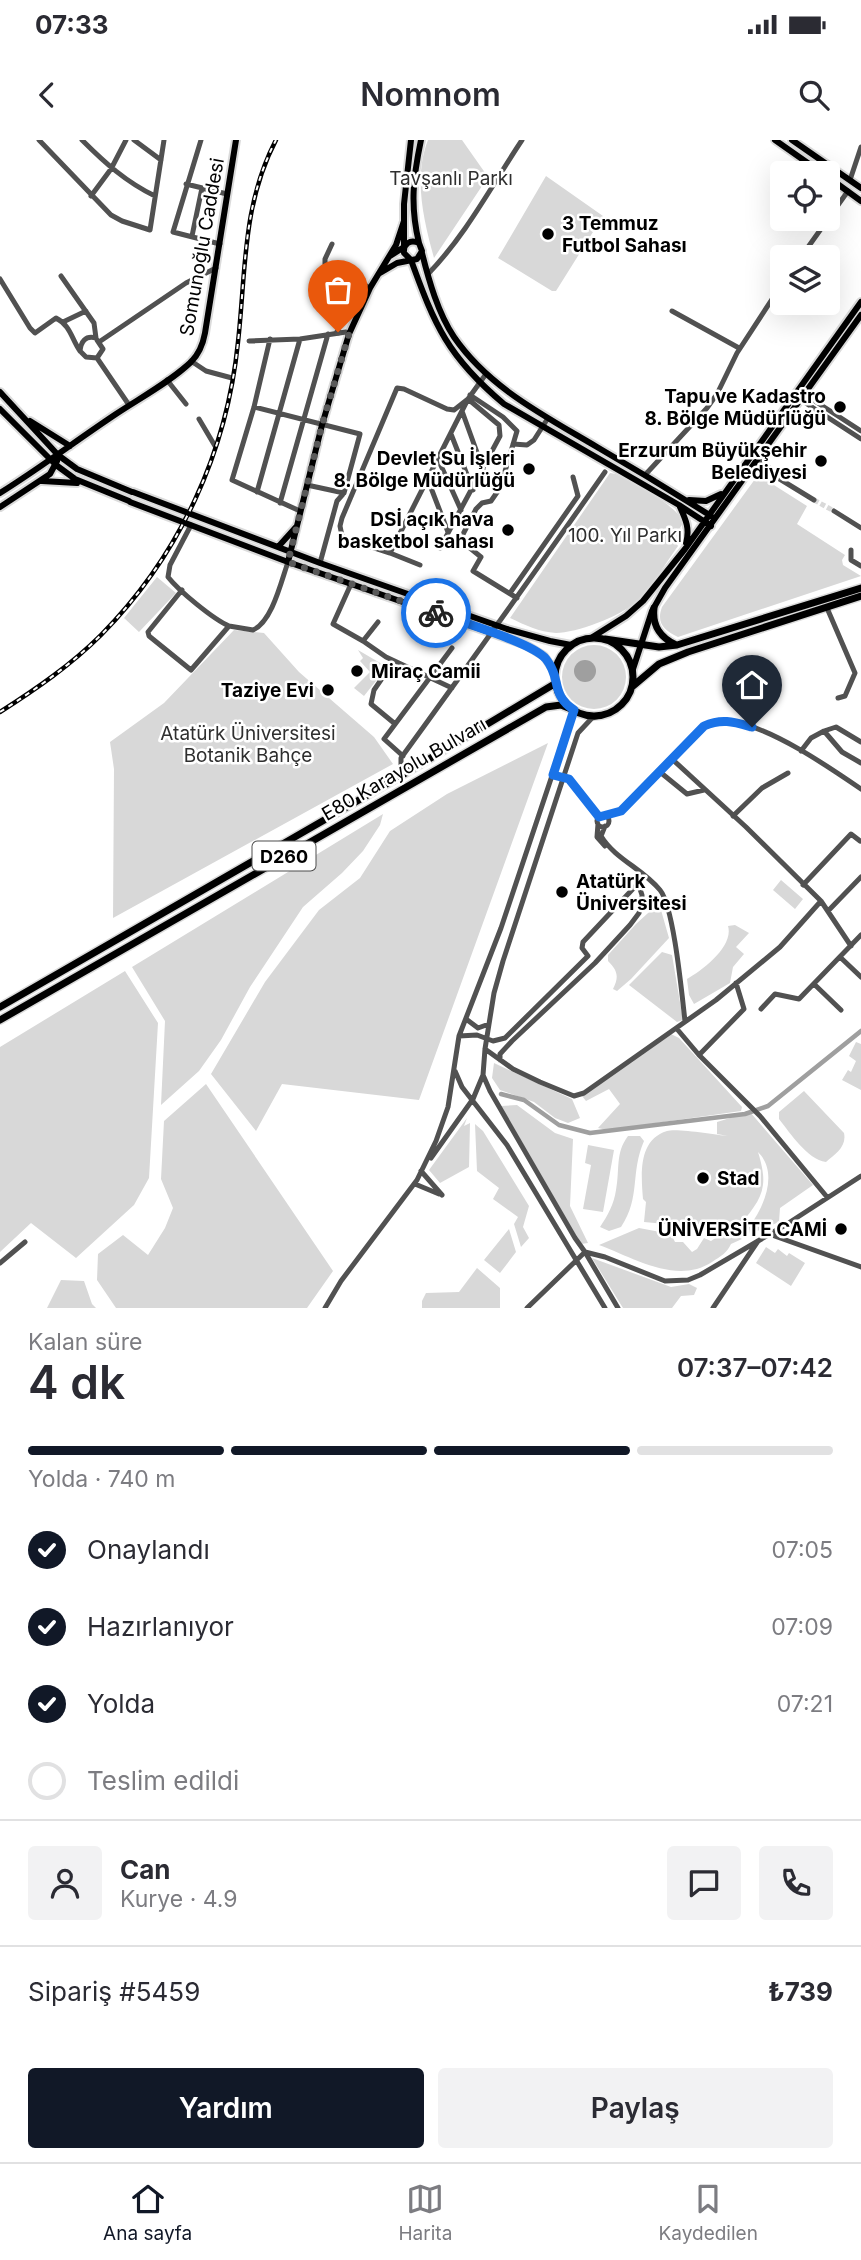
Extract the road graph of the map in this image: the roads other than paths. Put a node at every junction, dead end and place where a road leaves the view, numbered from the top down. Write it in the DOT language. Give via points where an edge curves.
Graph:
graph roads {
  1 [pos="39,140"];
  2 [pos="82,140"];
  3 [pos="127,140"];
  4 [pos="134,140"];
  5 [pos="164,140"];
  6 [pos="201,140"];
  7 [pos="236,140"];
  8 [pos="411,140"];
  9 [pos="421,140"];
  10 [pos="522,140"];
  11 [pos="775,140"];
  12 [pos="792,140"];
  13 [pos="861,147"];
  14 [pos="161,160"];
  15 [pos="805,161"];
  16 [pos="111,169"];
  17 [pos="850,180"];
  18 [pos="186,184"];
  19 [pos="840,185"];
  20 [pos="202,188"];
  21 [pos="861,188"];
  22 [pos="848,191"];
  23 [pos="228,194"];
  24 [pos="91,196"];
  25 [pos="155,196"];
  26 [pos="861,201"];
  27 [pos="404,221"];
  28 [pos="192,236"];
  29 [pos="419,243"];
  30 [pos="219,244"];
  31 [pos="332,244"];
  32 [pos="810,245"];
  33 [pos="404,247"];
  34 [pos="422,251"];
  35 [pos="389,257"];
  36 [pos="411,260"];
  37 [pos="216,268"];
  38 [pos="380,273"];
  39 [pos="428,274"];
  40 [pos="61,276"];
  41 [pos="0,279"];
  42 [pos="370,288"];
  43 [pos="770,302"];
  44 [pos="861,302"];
  45 [pos="86,311"];
  46 [pos="672,311"];
  47 [pos="861,315"];
  48 [pos="63,322"];
  49 [pos="328,334"];
  50 [pos="349,334"];
  51 [pos="270,339"];
  52 [pos="300,339"];
  53 [pos="97,340"];
  54 [pos="248,341"];
  55 [pos="739,348"];
  56 [pos="80,351"];
  57 [pos="97,358"];
  58 [pos="191,361"];
  59 [pos="486,374"];
  60 [pos="232,378"];
  61 [pos="167,380"];
  62 [pos="479,382"];
  63 [pos="0,393"];
  64 [pos="800,395"];
  65 [pos="469,397"];
  66 [pos="186,404"];
  67 [pos="129,405"];
  68 [pos="254,407"];
  69 [pos="0,409"];
  70 [pos="462,411"];
  71 [pos="280,414"];
  72 [pos="24,418"];
  73 [pos="548,418"];
  74 [pos="199,419"];
  75 [pos="304,420"];
  76 [pos="322,425"];
  77 [pos="542,427"];
  78 [pos="861,430"];
  79 [pos="451,434"];
  80 [pos="861,439"];
  81 [pos="513,444"];
  82 [pos="70,446"];
  83 [pos="215,446"];
  84 [pos="438,459"];
  85 [pos="56,460"];
  86 [pos="756,461"];
  87 [pos="483,469"];
  88 [pos="605,472"];
  89 [pos="645,475"];
  90 [pos="573,477"];
  91 [pos="428,479"];
  92 [pos="41,481"];
  93 [pos="82,484"];
  94 [pos="307,485"];
  95 [pos="473,490"];
  96 [pos="727,490"];
  97 [pos="132,492"];
  98 [pos="257,492"];
  99 [pos="344,492"];
  100 [pos="0,494"];
  101 [pos="677,496"];
  102 [pos="814,500"];
  103 [pos="129,501"];
  104 [pos="280,503"];
  105 [pos="680,505"];
  106 [pos="0,507"];
  107 [pos="461,510"];
  108 [pos="834,510"];
  109 [pos="300,511"];
  110 [pos="710,520"];
  111 [pos="191,525"];
  112 [pos="298,526"];
  113 [pos="861,527"];
  114 [pos="448,532"];
  115 [pos="278,547"];
  116 [pos="440,548"];
  117 [pos="685,549"];
  118 [pos="851,550"];
  119 [pos="292,552"];
  120 [pos="390,552"];
  121 [pos="288,562"];
  122 [pos="320,563"];
  123 [pos="420,565"];
  124 [pos="861,566"];
  125 [pos="351,584"];
  126 [pos="861,588"];
  127 [pos="182,590"];
  128 [pos="510,593"];
  129 [pos="861,596"];
  130 [pos="517,598"];
  131 [pos="654,608"];
  132 [pos="827,608"];
  133 [pos="378,622"];
  134 [pos="495,624"];
  135 [pos="229,626"];
  136 [pos="491,633"];
  137 [pos="591,638"];
  138 [pos="605,639"];
  139 [pos="363,641"];
  140 [pos="571,645"];
  141 [pos="640,645"];
  142 [pos="677,645"];
  143 [pos="452,648"];
  144 [pos="394,661"];
  145 [pos="633,669"];
  146 [pos="555,672"];
  147 [pos="430,677"];
  148 [pos="556,683"];
  149 [pos="633,686"];
  150 [pos="452,688"];
  151 [pos="838,698"];
  152 [pos="573,709"];
  153 [pos="600,716"];
  154 [pos="394,723"];
  155 [pos="824,731"];
  156 [pos="861,742"];
  157 [pos="801,751"];
  158 [pos="402,755"];
  159 [pos="672,759"];
  160 [pos="861,763"];
  161 [pos="660,772"];
  162 [pos="788,773"];
  163 [pos="404,774"];
  164 [pos="553,775"];
  165 [pos="564,777"];
  166 [pos="861,789"];
  167 [pos="704,790"];
  168 [pos="602,816"];
  169 [pos="733,816"];
  170 [pos="602,825"];
  171 [pos="860,841"];
  172 [pos="645,876"];
  173 [pos="861,877"];
  174 [pos="638,883"];
  175 [pos="803,885"];
  176 [pos="821,901"];
  177 [pos="828,911"];
  178 [pos="861,935"];
  179 [pos="851,946"];
  180 [pos="588,956"];
  181 [pos="840,957"];
  182 [pos="595,963"];
  183 [pos="861,977"];
  184 [pos="736,983"];
  185 [pos="814,984"];
  186 [pos="0,1007"];
  187 [pos="761,1009"];
  188 [pos="841,1010"];
  189 [pos="466,1018"];
  190 [pos="0,1020"];
  191 [pos="685,1021"];
  192 [pos="489,1024"];
  193 [pos="677,1029"];
  194 [pos="459,1036"];
  195 [pos="487,1040"];
  196 [pos="485,1049"];
  197 [pos="699,1055"];
  198 [pos="500,1060"];
  199 [pos="454,1068"];
  200 [pos="483,1075"];
  201 [pos="473,1099"];
  202 [pos="420,1174"];
  203 [pos="861,1176"];
  204 [pos="415,1184"];
  205 [pos="545,1187"];
  206 [pos="536,1193"];
  207 [pos="827,1197"];
  208 [pos="769,1234"];
  209 [pos="759,1239"];
  210 [pos="25,1242"];
  211 [pos="585,1252"];
  212 [pos="576,1260"];
  213 [pos="0,1263"];
  214 [pos="861,1266"];
  215 [pos="325,1308"];
  216 [pos="527,1308"];
  217 [pos="605,1308"];
  218 [pos="618,1308"];
  219 [pos="713,1308"];
  1 -- 24 [label="street"];
  2 -- 16 [label="street"];
  3 -- 16 [label="street"];
  4 -- 14 [label="street"];
  5 -- 14 [label="street"];
  6 -- 18 [label="street"];
  7 -- 23 [label="main road, Somunoğlu Caddesi"];
  8 -- 27 [label="main road"];
  9 -- 29 [label="main road" via="412,202"];
  10 -- 39 [label="street" via="470,221"];
  11 -- 15 [label="main road"];
  12 -- 17 [label="main road"];
  13 -- 17 [label="street"];
  14 -- 25 [label="street"];
  16 -- 24 [label="street"];
  16 -- 25 [label="street"];
  17 -- 21 [label="main road"];
  18 -- 20 [label="street"];
  18 -- 28 [label="street" via="173,232"];
  19 -- 22 [label="main road"];
  20 -- 23 [label="street"];
  20 -- 28 [label="street"];
  22 -- 26 [label="main road"];
  22 -- 32 [label="street"];
  23 -- 30 [label="main road, Somunoğlu Caddesi"];
  24 -- 25 [label="street" via="122,222 150,230"];
  27 -- 33 [label="main road"];
  27 -- 35 [label="main road"];
  28 -- 30 [label="street"];
  29 -- 33 [label="main road" via="411,241"];
  29 -- 34 [label="main road"];
  30 -- 37 [label="main road, Somunoğlu Caddesi"];
  31 -- 42 [label="street" via="325,264"];
  33 -- 35 [label="main road"];
  33 -- 36 [label="main road"];
  34 -- 36 [label="main road"];
  34 -- 39 [label="main road"];
  35 -- 38 [label="main road"];
  36 -- 38 [label="main road"];
  36 -- 62 [label="main road" via="435,324"];
  37 -- 53 [label="street"];
  37 -- 58 [label="main road, Somunoğlu Caddesi" via="202,345"];
  38 -- 42 [label="main road"];
  39 -- 59 [label="main road" via="453,336"];
  40 -- 45 [label="street"];
  41 -- 48 [label="street" via="36,333 56,318"];
  42 -- 50 [label="main road"];
  43 -- 55 [label="street"];
  44 -- 64 [label="main road"];
  45 -- 48 [label="street"];
  45 -- 53 [label="street"];
  46 -- 55 [label="street"];
  47 -- 64 [label="main road"];
  48 -- 56 [label="street"];
  49 -- 50 [label="street"];
  49 -- 52 [label="street"];
  49 -- 75 [label="street"];
  50 -- 76 [label="main road"];
  51 -- 52 [label="street"];
  51 -- 54 [label="street"];
  51 -- 68 [label="street"];
  52 -- 71 [label="street"];
  53 -- 56 [label="street" via="85,339"];
  53 -- 57 [label="street" via="103,349"];
  55 -- 89 [label="street" via="717,394"];
  56 -- 57 [label="street"];
  57 -- 67 [label="street"];
  58 -- 60 [label="street"];
  58 -- 61 [label="main road, Somunoğlu Caddesi"];
  59 -- 62 [label="street"];
  59 -- 73 [label="main road"];
  61 -- 66 [label="street"];
  61 -- 67 [label="main road, Somunoğlu Caddesi"];
  62 -- 65 [label="street"];
  62 -- 77 [label="main road"];
  63 -- 72 [label="main road"];
  64 -- 78 [label="street"];
  64 -- 80 [label="street"];
  64 -- 86 [label="main road"];
  64 -- 96 [label="main road"];
  65 -- 70 [label="street"];
  65 -- 81 [label="street" via="512,424 517,431"];
  65 -- 87 [label="street" via="500,429"];
  65 -- 120 [label="street" via="454,410 404,389 397,388 392,396 340,526 347,539"];
  67 -- 82 [label="main road, Somunoğlu Caddesi"];
  68 -- 71 [label="street"];
  68 -- 98 [label="street" via="232,480"];
  69 -- 85 [label="main road"];
  70 -- 79 [label="street"];
  70 -- 87 [label="street"];
  71 -- 75 [label="street"];
  71 -- 98 [label="street"];
  72 -- 82 [label="main road"];
  72 -- 85 [label="main road"];
  73 -- 77 [label="street"];
  73 -- 89 [label="main road"];
  74 -- 83 [label="street"];
  75 -- 76 [label="street"];
  75 -- 104 [label="street"];
  76 -- 94 [label="main road"];
  76 -- 99 [label="street" via="360,434"];
  77 -- 81 [label="street" via="527,445"];
  77 -- 105 [label="main road"];
  79 -- 84 [label="street"];
  79 -- 95 [label="street"];
  81 -- 128 [label="street" via="500,488 491,501 476,509 460,540 481,556 473,571"];
  82 -- 85 [label="main road, Somunoğlu Caddesi"];
  84 -- 91 [label="street"];
  84 -- 107 [label="street"];
  85 -- 92 [label="main road"];
  85 -- 93 [label="main road"];
  85 -- 97 [label="main road"];
  85 -- 100 [label="main road"];
  86 -- 102 [label="street"];
  86 -- 110 [label="main road"];
  87 -- 95 [label="street"];
  88 -- 130 [label="street"];
  89 -- 101 [label="main road"];
  90 -- 128 [label="street" via="578,496"];
  91 -- 114 [label="street"];
  91 -- 120 [label="street"];
  92 -- 93 [label="main road"];
  92 -- 106 [label="main road"];
  93 -- 103 [label="main road"];
  94 -- 99 [label="street"];
  94 -- 109 [label="main road"];
  95 -- 107 [label="street"];
  96 -- 101 [label="main road" via="706,501"];
  96 -- 110 [label="main road"];
  97 -- 103 [label="main road" via="136,498"];
  97 -- 115 [label="main road"];
  98 -- 104 [label="street"];
  99 -- 122 [label="street" via="337,501"];
  101 -- 110 [label="main road"];
  103 -- 111 [label="main road"];
  104 -- 109 [label="street"];
  105 -- 110 [label="main road"];
  105 -- 117 [label="main road" via="688,524"];
  107 -- 114 [label="street"];
  108 -- 113 [label="street"];
  109 -- 112 [label="main road"];
  110 -- 117 [label="main road"];
  110 -- 131 [label="main road"];
  111 -- 121 [label="main road"];
  111 -- 127 [label="street" via="168,572"];
  112 -- 115 [label="main road"];
  112 -- 119 [label="main road"];
  114 -- 116 [label="street"];
  115 -- 119 [label="main road"];
  117 -- 137 [label="main road" via="643,601"];
  118 -- 124 [label="street" via="851,559"];
  119 -- 121 [label="main road"];
  119 -- 122 [label="main road"];
  120 -- 123 [label="street"];
  121 -- 125 [label="main road"];
  121 -- 135 [label="street" via="263,624 253,631"];
  122 -- 134 [label="main road"];
  125 -- 136 [label="main road"];
  125 -- 139 [label="street" via="333,624"];
  126 -- 142 [label="highway"];
  127 -- 135 [label="street"];
  127 -- 135 [label="street" via="148,634 187,669 195,668"];
  128 -- 130 [label="street"];
  129 -- 132 [label="highway"];
  130 -- 134 [label="street"];
  131 -- 141 [label="main road"];
  131 -- 142 [label="highway" via="656,628"];
  132 -- 149 [label="highway" via="688,652 659,664"];
  132 -- 151 [label="street" via="855,673 845,696"];
  133 -- 139 [label="street"];
  134 -- 136 [label="street"];
  134 -- 140 [label="main road"];
  136 -- 146 [label="main road" via="536,651"];
  136 -- 150 [label="street"];
  137 -- 138 [label="highway"];
  137 -- 140 [label="highway"];
  138 -- 141 [label="highway"];
  138 -- 145 [label="highway" via="623,650"];
  139 -- 144 [label="street"];
  140 -- 146 [label="highway"];
  141 -- 142 [label="highway"];
  141 -- 145 [label="main road"];
  143 -- 147 [label="street"];
  144 -- 147 [label="street"];
  144 -- 154 [label="street" via="374,690 371,704"];
  145 -- 149 [label="highway"];
  146 -- 148 [label="highway"];
  147 -- 150 [label="street"];
  147 -- 154 [label="street"];
  148 -- 152 [label="highway" via="558,693"];
  148 -- 163 [label="highway, E80 Karayolu Bulvarı / D260"];
  149 -- 153 [label="highway" via="621,706"];
  150 -- 158 [label="street"];
  152 -- 153 [label="highway, D260"];
  152 -- 164 [label="street"];
  152 -- 190 [label="highway, E80 Karayolu Bulvarı / D260" via="546,707"];
  153 -- 165 [label="street" via="578,733"];
  154 -- 158 [label="street" via="384,739"];
  155 -- 156 [label="street" via="836,727"];
  155 -- 157 [label="street"];
  155 -- 160 [label="street" via="842,752"];
  157 -- 159 [label="street" via="728,720 704,726"];
  157 -- 166 [label="street"];
  158 -- 163 [label="street"];
  159 -- 161 [label="street"];
  159 -- 167 [label="street"];
  161 -- 167 [label="street" via="687,794"];
  161 -- 168 [label="street" via="621,811"];
  162 -- 169 [label="street" via="762,788"];
  163 -- 186 [label="highway, E80 Karayolu Bulvarı / D260"];
  164 -- 165 [label="street"];
  164 -- 189 [label="street"];
  165 -- 168 [label="street"];
  165 -- 192 [label="street" via="494,993"];
  167 -- 169 [label="street"];
  168 -- 170 [label="street"];
  168 -- 170 [label="street" via="609,821"];
  169 -- 175 [label="street"];
  170 -- 172 [label="street" via="601,836 609,848"];
  171 -- 175 [label="street" via="851,834"];
  172 -- 174 [label="street"];
  172 -- 191 [label="street" via="662,891 667,905"];
  173 -- 177 [label="street"];
  174 -- 180 [label="street" via="583,942"];
  174 -- 182 [label="street" via="642,895 639,914"];
  175 -- 176 [label="street"];
  176 -- 177 [label="street"];
  176 -- 184 [label="street" via="780,947"];
  177 -- 179 [label="street"];
  178 -- 179 [label="street"];
  179 -- 181 [label="street"];
  180 -- 182 [label="street"];
  180 -- 195 [label="street" via="505,1038"];
  181 -- 183 [label="street"];
  181 -- 185 [label="street"];
  182 -- 198 [label="street" via="512,1041"];
  184 -- 191 [label="street"];
  184 -- 197 [label="street" via="744,1009"];
  185 -- 187 [label="street" via="799,999 775,994"];
  185 -- 188 [label="street"];
  189 -- 192 [label="street" via="478,1028"];
  189 -- 194 [label="street"];
  191 -- 193 [label="street"];
  192 -- 195 [label="street"];
  193 -- 197 [label="street"];
  193 -- 198 [label="street" via="574,1096"];
  194 -- 195 [label="street" via="477,1035"];
  194 -- 199 [label="street"];
  195 -- 196 [label="street"];
  196 -- 198 [label="street"];
  196 -- 200 [label="street"];
  197 -- 207 [label="street" via="755,1111"];
  199 -- 201 [label="street"];
  199 -- 202 [label="street" via="448,1107"];
  200 -- 201 [label="street"];
  200 -- 205 [label="street"];
  201 -- 202 [label="street"];
  201 -- 206 [label="street"];
  202 -- 204 [label="street"];
  202 -- 204 [label="street" via="442,1195"];
  203 -- 207 [label="street"];
  204 -- 215 [label="street"];
  205 -- 206 [label="street"];
  205 -- 211 [label="street"];
  206 -- 212 [label="street"];
  207 -- 208 [label="street"];
  208 -- 209 [label="street"];
  208 -- 214 [label="street"];
  209 -- 211 [label="street" via="701,1275 675,1281"];
  209 -- 219 [label="street"];
  210 -- 213 [label="street"];
  211 -- 212 [label="street"];
  211 -- 218 [label="street"];
  212 -- 216 [label="street"];
  212 -- 217 [label="street"];
}
